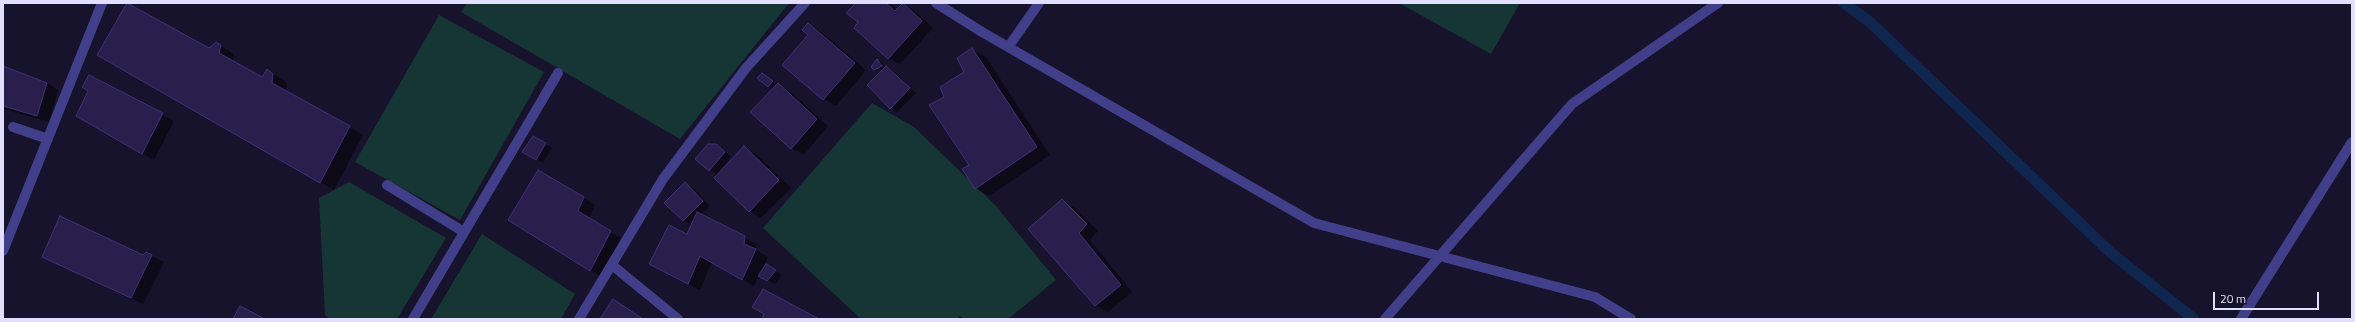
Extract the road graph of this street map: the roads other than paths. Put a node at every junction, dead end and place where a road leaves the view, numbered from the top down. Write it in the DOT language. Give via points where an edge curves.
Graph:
graph roads {
  1 [pos="102,3"];
  2 [pos="805,3"];
  3 [pos="936,3"];
  4 [pos="1039,3"];
  5 [pos="1718,3"];
  6 [pos="1009,46"];
  7 [pos="558,73"];
  8 [pos="13,127"];
  9 [pos="48,139"];
  10 [pos="2352,142"];
  11 [pos="386,185"];
  12 [pos="464,232"];
  13 [pos="3,250"];
  14 [pos="1440,258"];
  15 [pos="612,265"];
  16 [pos="413,319"];
  17 [pos="579,319"];
  18 [pos="678,319"];
  19 [pos="1385,319"];
  20 [pos="1631,319"];
  21 [pos="2242,319"];
  1 -- 9 [label="street"];
  2 -- 15 [label="street" via="746,68 663,179"];
  3 -- 6 [label="street"];
  4 -- 6 [label="street"];
  5 -- 14 [label="street" via="1572,104"];
  6 -- 14 [label="street" via="1314,223"];
  7 -- 12 [label="street"];
  8 -- 9 [label="street"];
  9 -- 13 [label="street"];
  10 -- 21 [label="street"];
  11 -- 12 [label="street"];
  12 -- 16 [label="street"];
  14 -- 19 [label="street"];
  14 -- 20 [label="street" via="1595,297"];
  15 -- 17 [label="street"];
  15 -- 18 [label="street"];
}
